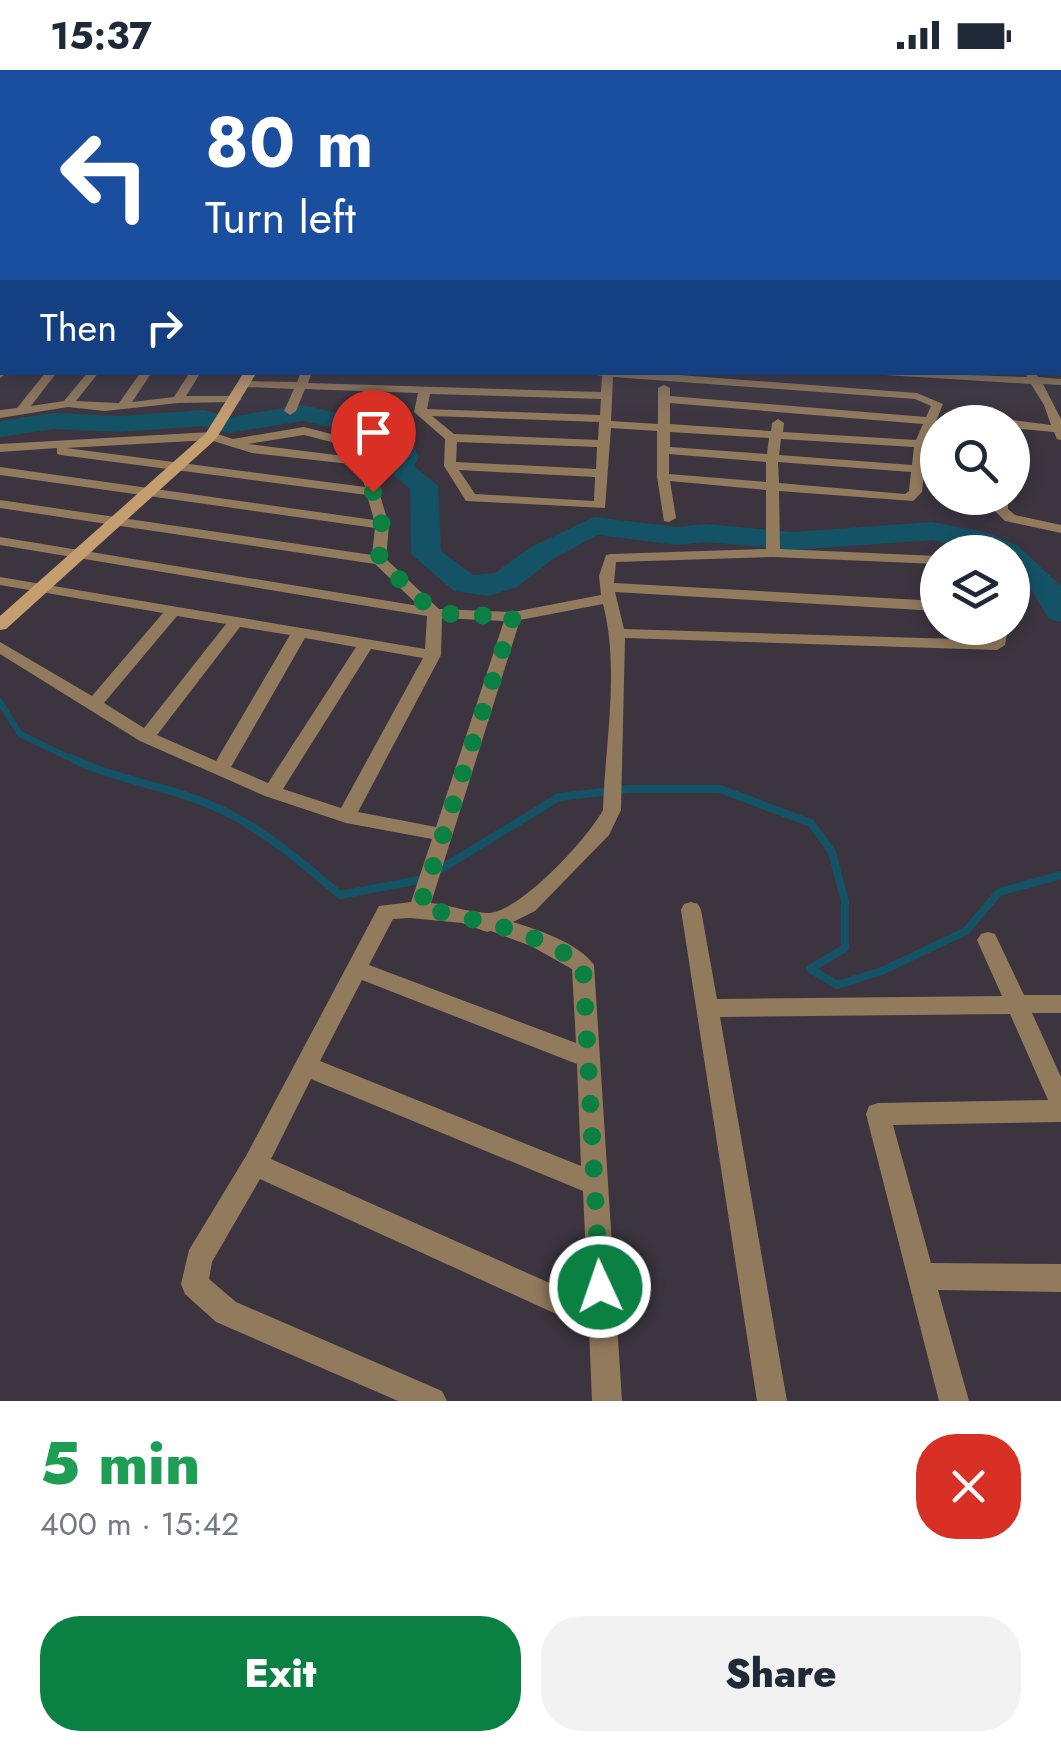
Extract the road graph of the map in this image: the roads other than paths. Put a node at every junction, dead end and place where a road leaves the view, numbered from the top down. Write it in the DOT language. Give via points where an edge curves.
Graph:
graph roads {
  1 [pos="50,375"];
  2 [pos="92,375"];
  3 [pos="145,375"];
  4 [pos="194,375"];
  5 [pos="306,375"];
  6 [pos="608,375"];
  7 [pos="664,375"];
  8 [pos="687,375"];
  9 [pos="973,375"];
  10 [pos="1032,377"];
  11 [pos="248,378"];
  12 [pos="780,379"];
  13 [pos="1061,382"];
  14 [pos="302,385"];
  15 [pos="425,390"];
  16 [pos="606,396"];
  17 [pos="236,399"];
  18 [pos="665,399"];
  19 [pos="178,400"];
  20 [pos="68,404"];
  21 [pos="936,405"];
  22 [pos="124,406"];
  23 [pos="780,408"];
  24 [pos="21,411"];
  25 [pos="290,411"];
  26 [pos="420,412"];
  27 [pos="0,414"];
  28 [pos="920,420"];
  29 [pos="605,421"];
  30 [pos="220,424"];
  31 [pos="662,425"];
  32 [pos="1030,427"];
  33 [pos="777,432"];
  34 [pos="1060,432"];
  35 [pos="451,438"];
  36 [pos="236,442"];
  37 [pos="40,444"];
  38 [pos="602,444"];
  39 [pos="920,444"];
  40 [pos="0,448"];
  41 [pos="920,449"];
  42 [pos="662,450"];
  43 [pos="772,459"];
  44 [pos="364,462"];
  45 [pos="450,466"];
  46 [pos="177,467"];
  47 [pos="916,469"];
  48 [pos="0,471"];
  49 [pos="601,473"];
  50 [pos="662,477"];
  51 [pos="775,486"];
  52 [pos="373,492"];
  53 [pos="147,494"];
  54 [pos="0,504"];
  55 [pos="1007,515"];
  56 [pos="669,518"];
  57 [pos="116,522"];
  58 [pos="382,525"];
  59 [pos="1061,529"];
  60 [pos="0,540"];
  61 [pos="773,550"];
  62 [pos="82,552"];
  63 [pos="920,559"];
  64 [pos="379,560"];
  65 [pos="0,581"];
  66 [pos="44,588"];
  67 [pos="609,593"];
  68 [pos="920,605"];
  69 [pos="174,610"];
  70 [pos="435,613"];
  71 [pos="513,617"];
  72 [pos="235,623"];
  73 [pos="0,625"];
  74 [pos="618,633"];
  75 [pos="298,634"];
  76 [pos="920,643"];
  77 [pos="366,644"];
  78 [pos="0,647"];
  79 [pos="432,655"];
  80 [pos="94,704"];
  81 [pos="146,737"];
  82 [pos="221,768"];
  83 [pos="272,792"];
  84 [pos="346,816"];
  85 [pos="445,835"];
  86 [pos="420,907"];
  87 [pos="691,910"];
  88 [pos="487,924"];
  89 [pos="988,940"];
  90 [pos="356,969"];
  91 [pos="1018,1003"];
  92 [pos="1061,1004"];
  93 [pos="708,1008"];
  94 [pos="588,1058"];
  95 [pos="306,1066"];
  96 [pos="1061,1107"];
  97 [pos="255,1164"];
  98 [pos="595,1184"];
  99 [pos="921,1276"];
  100 [pos="1061,1278"];
  101 [pos="602,1321"];
  102 [pos="432,1401"];
  103 [pos="607,1401"];
  104 [pos="772,1401"];
  105 [pos="954,1401"];
  1 -- 24 [label="street"];
  2 -- 20 [label="street"];
  3 -- 22 [label="street"];
  4 -- 19 [label="street"];
  5 -- 14 [label="street"];
  6 -- 16 [label="street"];
  7 -- 18 [label="street"];
  8 -- 12 [label="street"];
  9 -- 10 [label="street"];
  10 -- 13 [label="street"];
  10 -- 34 [label="street"];
  11 -- 14 [label="street"];
  11 -- 17 [label="street"];
  12 -- 21 [label="street" via="924,397"];
  12 -- 23 [label="street"];
  14 -- 15 [label="street"];
  14 -- 25 [label="street"];
  15 -- 16 [label="street"];
  15 -- 26 [label="street"];
  16 -- 29 [label="street"];
  17 -- 19 [label="street"];
  17 -- 30 [label="street"];
  18 -- 23 [label="street"];
  18 -- 31 [label="street"];
  19 -- 22 [label="street"];
  20 -- 22 [label="street"];
  20 -- 24 [label="street"];
  23 -- 28 [label="street"];
  23 -- 33 [label="street"];
  24 -- 27 [label="street"];
  26 -- 29 [label="street"];
  26 -- 35 [label="street"];
  29 -- 31 [label="street"];
  29 -- 38 [label="street"];
  30 -- 36 [label="street"];
  30 -- 37 [label="street"];
  30 -- 46 [label="street"];
  31 -- 33 [label="street"];
  31 -- 42 [label="street"];
  32 -- 34 [label="street"];
  33 -- 39 [label="street"];
  33 -- 43 [label="street"];
  35 -- 38 [label="street"];
  35 -- 45 [label="street"];
  36 -- 44 [label="street" via="252,450"];
  36 -- 44 [label="street" via="304,431 370,448"];
  37 -- 40 [label="street"];
  37 -- 46 [label="street"];
  38 -- 49 [label="street"];
  41 -- 47 [label="street"];
  42 -- 43 [label="street"];
  42 -- 50 [label="street"];
  43 -- 47 [label="street"];
  43 -- 51 [label="street"];
  44 -- 52 [label="street"];
  45 -- 49 [label="street"];
  45 -- 49 [label="street" via="472,498 600,505"];
  46 -- 52 [label="street"];
  46 -- 53 [label="street"];
  47 -- 51 [label="street" via="916,492 908,498"];
  48 -- 53 [label="street"];
  50 -- 51 [label="street"];
  50 -- 56 [label="street"];
  51 -- 61 [label="street"];
  52 -- 58 [label="street"];
  53 -- 57 [label="street"];
  53 -- 58 [label="street"];
  54 -- 57 [label="street"];
  55 -- 59 [label="street"];
  57 -- 62 [label="street"];
  57 -- 64 [label="street"];
  58 -- 64 [label="street"];
  60 -- 62 [label="street"];
  61 -- 63 [label="street"];
  61 -- 67 [label="street" via="611,558"];
  62 -- 66 [label="street"];
  62 -- 70 [label="street"];
  64 -- 70 [label="street"];
  65 -- 66 [label="street"];
  66 -- 69 [label="street"];
  66 -- 73 [label="street"];
  67 -- 68 [label="street"];
  67 -- 71 [label="street"];
  67 -- 74 [label="street"];
  69 -- 72 [label="street"];
  69 -- 80 [label="street"];
  70 -- 71 [label="street"];
  70 -- 79 [label="street"];
  71 -- 85 [label="street"];
  72 -- 75 [label="street"];
  72 -- 81 [label="street"];
  74 -- 76 [label="street"];
  74 -- 88 [label="street" via="612,810 602,830 528,906"];
  75 -- 77 [label="street"];
  75 -- 82 [label="street"];
  77 -- 79 [label="street"];
  77 -- 83 [label="street"];
  78 -- 80 [label="street"];
  79 -- 84 [label="street"];
  80 -- 81 [label="street"];
  81 -- 82 [label="street"];
  82 -- 83 [label="street"];
  83 -- 84 [label="street"];
  84 -- 85 [label="street"];
  85 -- 86 [label="street"];
  86 -- 88 [label="street"];
  86 -- 90 [label="street" via="386,912"];
  87 -- 93 [label="street"];
  88 -- 94 [label="street" via="519,929 583,965"];
  89 -- 91 [label="street"];
  90 -- 94 [label="street"];
  90 -- 95 [label="street"];
  91 -- 92 [label="street"];
  91 -- 93 [label="street"];
  91 -- 96 [label="street"];
  93 -- 104 [label="street"];
  94 -- 98 [label="street"];
  95 -- 97 [label="street"];
  95 -- 98 [label="street"];
  96 -- 99 [label="street" via="878,1114"];
  97 -- 101 [label="street"];
  97 -- 102 [label="street" via="198,1259 196,1284 226,1312"];
  98 -- 101 [label="street"];
  99 -- 100 [label="street"];
  99 -- 105 [label="street"];
  101 -- 103 [label="street"];
}
